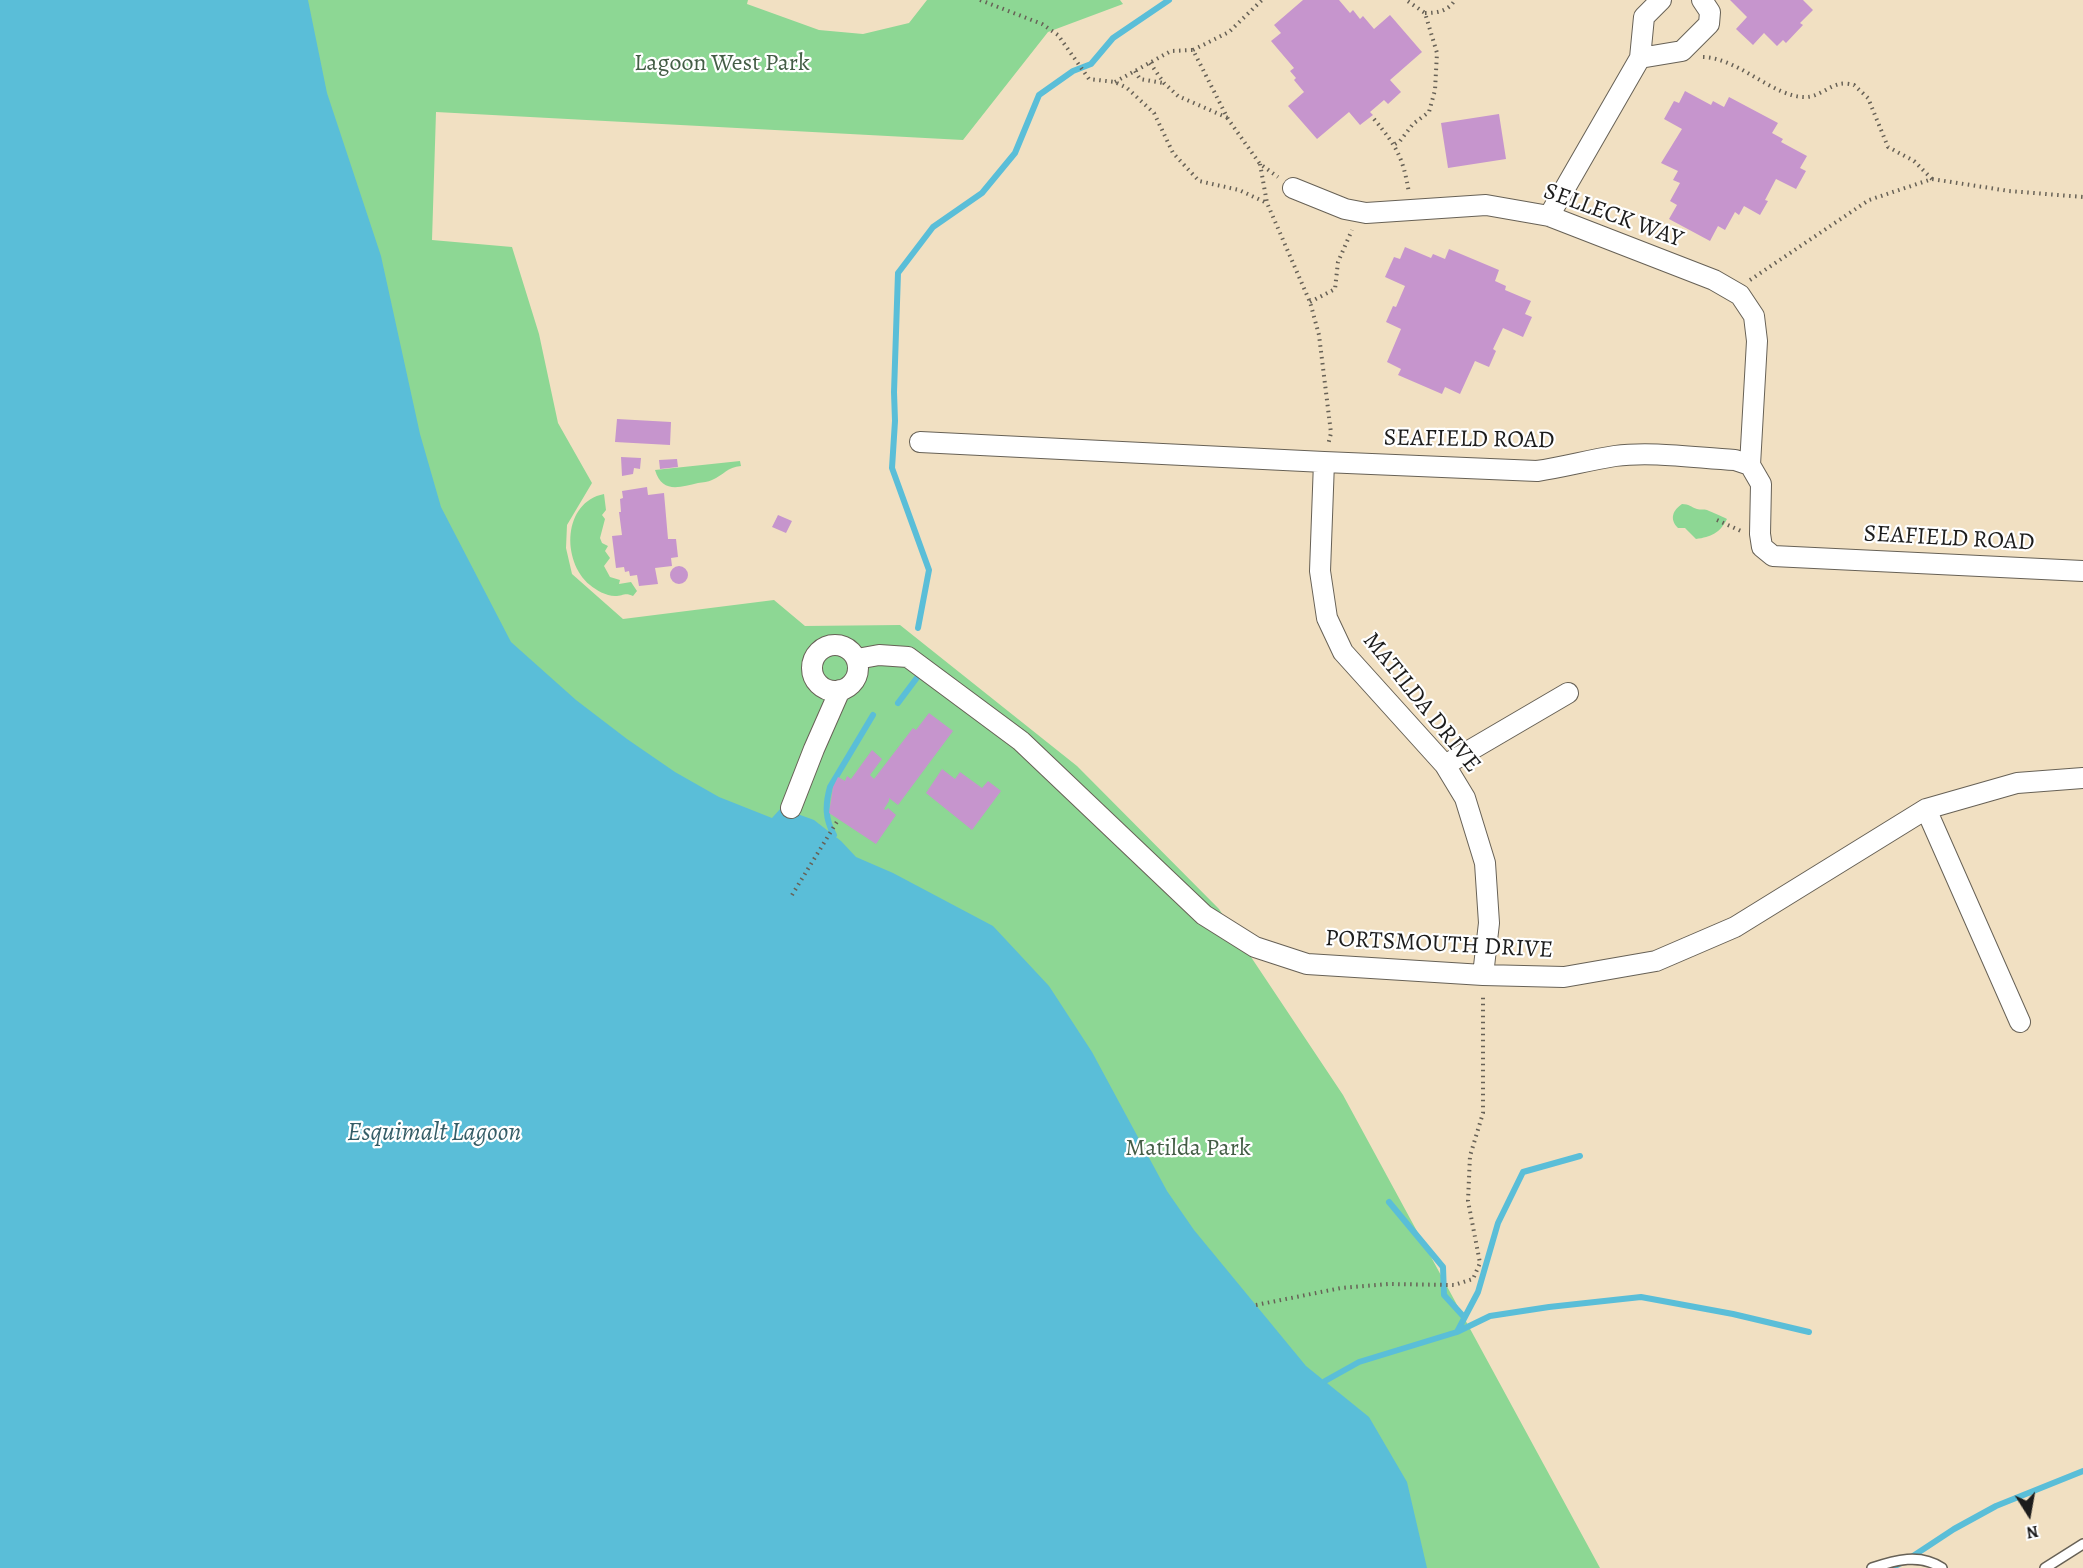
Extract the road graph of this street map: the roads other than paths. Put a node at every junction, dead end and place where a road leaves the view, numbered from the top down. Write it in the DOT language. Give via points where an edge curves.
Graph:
graph roads {
  1 [pos="1660,0"];
  2 [pos="1702,0"];
  3 [pos="1640,58"];
  4 [pos="1293,188"];
  5 [pos="1549,216"];
  6 [pos="920,442"];
  7 [pos="1324,462"];
  8 [pos="1750,465"];
  9 [pos="2083,571"];
  10 [pos="857,659"];
  11 [pos="840,690"];
  12 [pos="1568,693"];
  13 [pos="1445,765"];
  14 [pos="2083,778"];
  15 [pos="791,808"];
  16 [pos="1926,809"];
  17 [pos="1483,975"];
  18 [pos="2020,1022"];
  19 [pos="2083,1544"];
  20 [pos="1872,1568"];
  21 [pos="1942,1568"];
  22 [pos="2045,1568"];
  1 -- 3 [label="street" via="1644,17"];
  2 -- 3 [label="street" via="1710,12 1710,24 1682,51"];
  3 -- 5 [label="street"];
  4 -- 5 [label="street, SELLECK WAY" via="1345,209 1366,213 1486,205"];
  5 -- 8 [label="street, SELLECK WAY" via="1714,280 1740,295 1754,316 1757,341"];
  6 -- 7 [label="street, SEAFIELD ROAD"];
  7 -- 8 [label="street, SEAFIELD ROAD" via="1538,471 1615,456 1641,455 1735,460"];
  7 -- 13 [label="street, MATILDA DRIVE" via="1320,571 1327,618 1343,652"];
  8 -- 9 [label="street, SEAFIELD ROAD" via="1761,484 1762,547 1773,556"];
  10 -- 11 [label="street" via="856,679"];
  10 -- 11 [label="street" via="838,644 826,646 816,654 812,672 817,683 828,690"];
  10 -- 17 [label="street, PORTSMOUTH DRIVE" via="879,655 908,657 1021,741 1204,915 1255,947 1307,964"];
  11 -- 15 [label="street"];
  12 -- 13 [label="street"];
  13 -- 17 [label="street, MATILDA DRIVE" via="1465,798 1485,863 1489,923"];
  14 -- 16 [label="street, PORTSMOUTH DRIVE" via="2017,783"];
  16 -- 17 [label="street, PORTSMOUTH DRIVE" via="1734,927 1656,961 1564,977"];
  16 -- 18 [label="street"];
  19 -- 22 [label="lane"];
  20 -- 21 [label="lane" via="1893,1560 1918,1559"];
}
